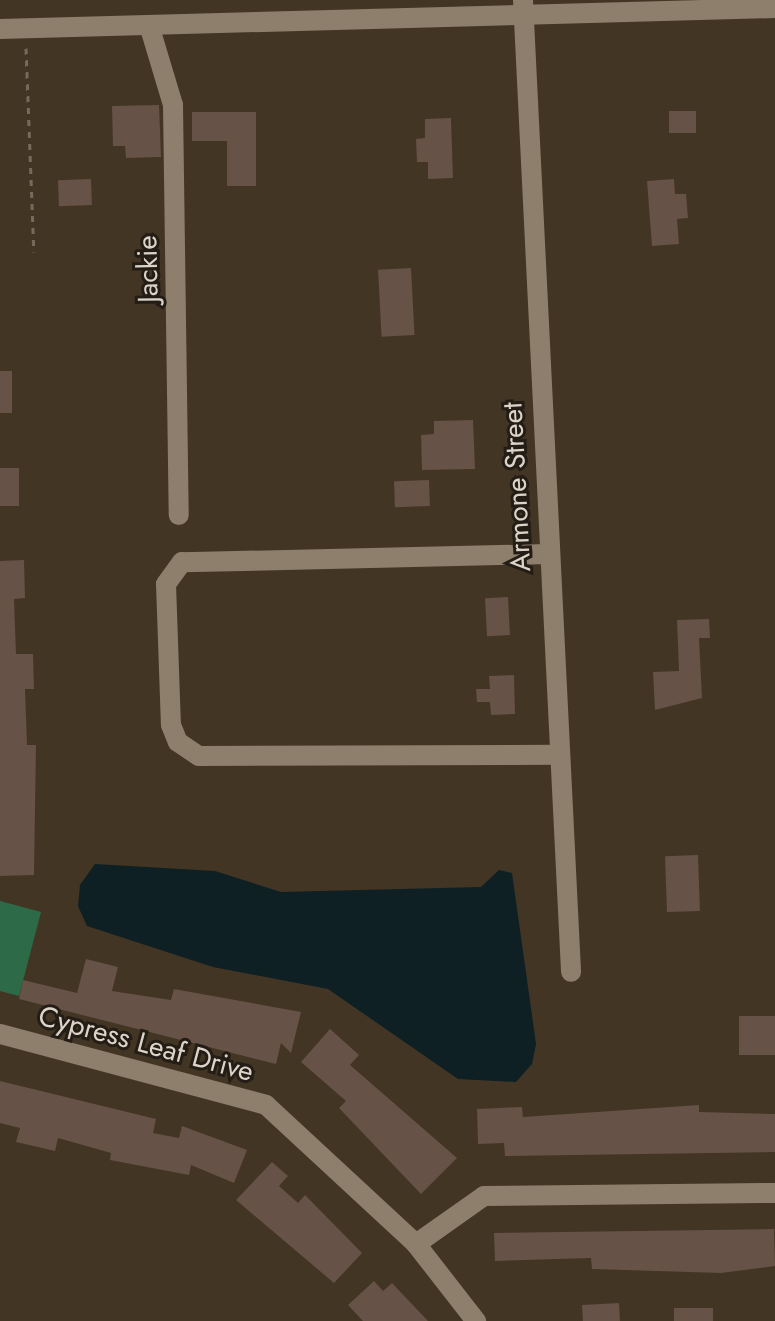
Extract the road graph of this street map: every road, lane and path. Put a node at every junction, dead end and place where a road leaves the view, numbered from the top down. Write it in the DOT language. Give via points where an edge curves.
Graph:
graph roads {
  1 [pos="524,8"];
  2 [pos="775,8"];
  3 [pos="149,25"];
  4 [pos="26,28"];
  5 [pos="0,29"];
  6 [pos="34,252"];
  7 [pos="179,515"];
  8 [pos="548,554"];
  9 [pos="559,755"];
  10 [pos="571,972"];
  11 [pos="0,1034"];
  12 [pos="775,1193"];
  13 [pos="416,1244"];
  14 [pos="476,1321"];
  1 -- 2 [label="street"];
  1 -- 3 [label="street"];
  1 -- 8 [label="street, Armone Street"];
  3 -- 4 [label="street"];
  3 -- 7 [label="street, Jackie" via="173,105"];
  4 -- 5 [label="street"];
  4 -- 6 [label="path"];
  8 -- 9 [label="street, Armone Street"];
  8 -- 9 [label="street" via="182,562 166,584 171,725 178,742 199,756"];
  9 -- 10 [label="street, Armone Street"];
  11 -- 13 [label="street, Cypress Leaf Drive" via="266,1105"];
  12 -- 13 [label="street" via="484,1196"];
  13 -- 14 [label="street, Cypress Leaf Drive"];
}
